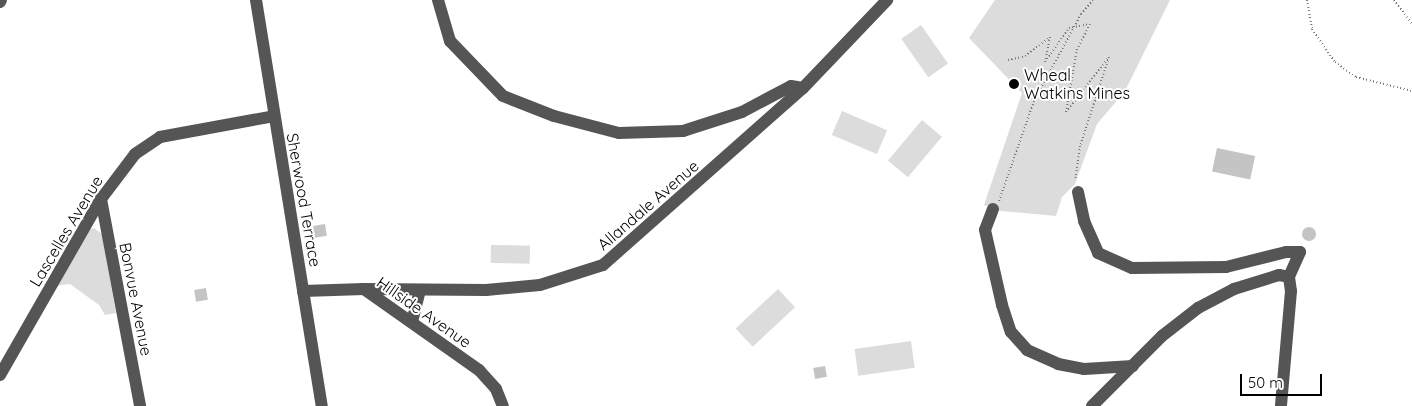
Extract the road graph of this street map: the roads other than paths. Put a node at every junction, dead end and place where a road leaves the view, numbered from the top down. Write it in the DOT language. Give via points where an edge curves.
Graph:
graph roads {
  1 [pos="256,0"];
  2 [pos="438,0"];
  3 [pos="887,0"];
  4 [pos="803,88"];
  5 [pos="274,116"];
  6 [pos="1078,192"];
  7 [pos="101,199"];
  8 [pos="993,209"];
  9 [pos="1289,276"];
  10 [pos="364,289"];
  11 [pos="420,290"];
  12 [pos="303,291"];
  13 [pos="412,322"];
  14 [pos="1133,366"];
  15 [pos="0,375"];
  16 [pos="140,406"];
  17 [pos="322,406"];
  18 [pos="503,406"];
  19 [pos="1092,406"];
  20 [pos="1280,406"];
  1 -- 5 [label="street, Sherwood Terrace"];
  2 -- 4 [label="street" via="450,41 503,96 554,116 619,133 683,132 742,112 791,86"];
  3 -- 4 [label="street, Allandale Avenue"];
  4 -- 11 [label="street, Allandale Avenue" via="603,265 540,285"];
  5 -- 7 [label="street, Lascelles Avenue" via="160,137 135,154"];
  5 -- 12 [label="street, Sherwood Terrace"];
  6 -- 9 [label="street" via="1084,221 1098,252 1132,268 1226,267 1286,252 1300,252"];
  7 -- 15 [label="street, Lascelles Avenue"];
  7 -- 16 [label="street, Bonvue Avenue"];
  8 -- 14 [label="street" via="985,230 1002,305 1011,332 1027,350 1058,364 1084,369"];
  9 -- 14 [label="street" via="1260,279 1198,308"];
  9 -- 20 [label="street" via="1291,291"];
  10 -- 11 [label="street, Allandale Avenue"];
  10 -- 12 [label="street, Hillside Avenue"];
  10 -- 13 [label="street, Hillside Avenue"];
  11 -- 13 [label="street"];
  12 -- 17 [label="street, Sherwood Terrace"];
  13 -- 18 [label="street, Hillside Avenue" via="478,370 496,389"];
  14 -- 19 [label="street"];
}
